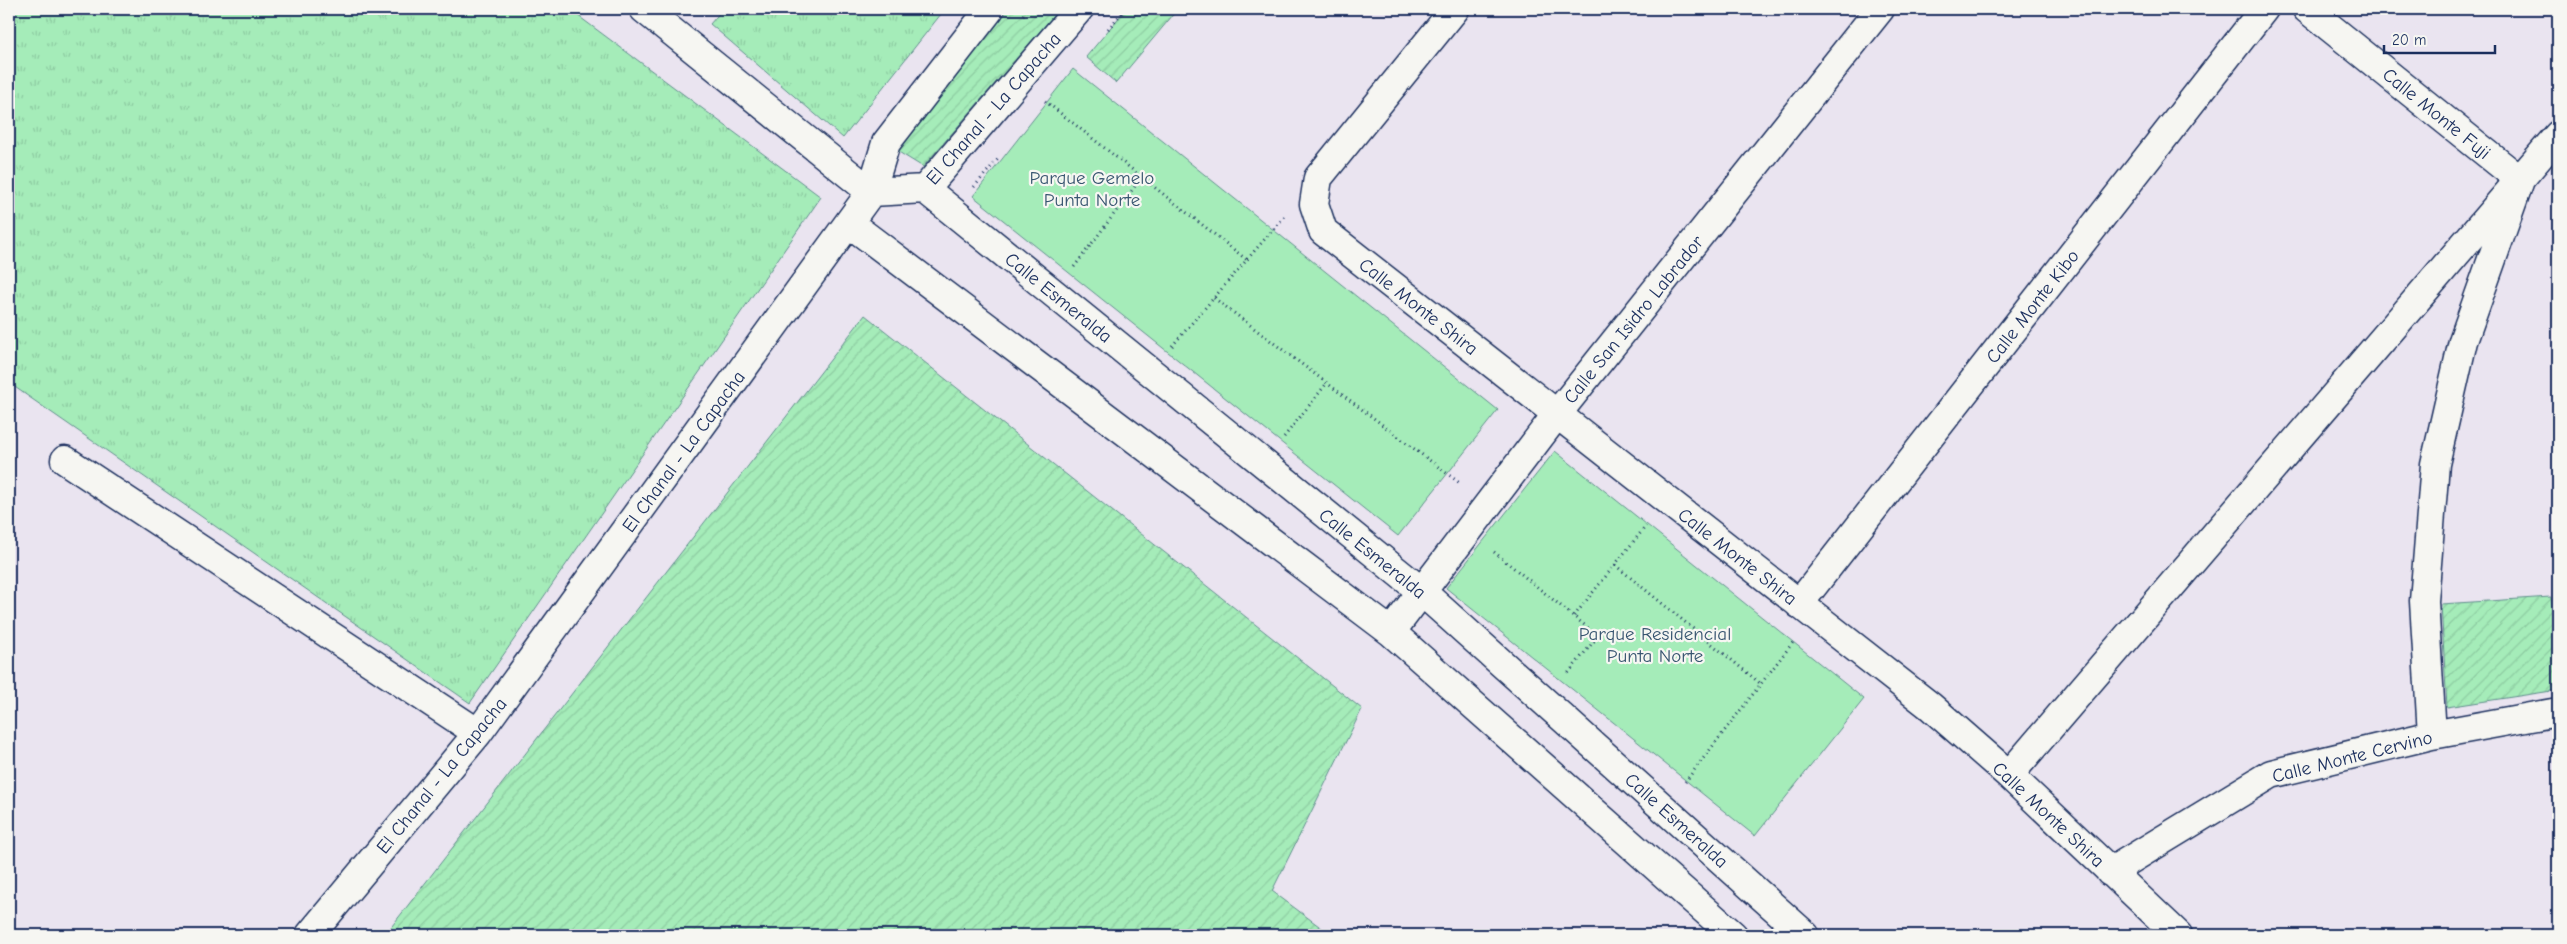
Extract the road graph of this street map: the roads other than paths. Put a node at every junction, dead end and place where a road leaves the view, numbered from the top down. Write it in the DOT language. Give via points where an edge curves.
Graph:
graph roads {
  1 [pos="990,9"];
  2 [pos="1079,9"];
  3 [pos="1455,9"];
  4 [pos="1880,9"];
  5 [pos="2264,9"];
  6 [pos="2307,9"];
  7 [pos="657,13"];
  8 [pos="2558,135"];
  9 [pos="2520,180"];
  10 [pos="925,189"];
  11 [pos="871,192"];
  12 [pos="849,224"];
  13 [pos="1557,414"];
  14 [pos="65,460"];
  15 [pos="1421,591"];
  16 [pos="1807,609"];
  17 [pos="1391,632"];
  18 [pos="2558,712"];
  19 [pos="478,733"];
  20 [pos="2432,735"];
  21 [pos="2009,775"];
  22 [pos="2110,872"];
  23 [pos="310,935"];
  24 [pos="1733,935"];
  25 [pos="1805,935"];
  26 [pos="2178,935"];
  1 -- 11 [label="street" via="886,143"];
  2 -- 10 [label="street, El Chanal - La Capacha"];
  3 -- 13 [label="street, Calle Monte Shira" via="1318,178 1314,204 1323,231"];
  4 -- 13 [label="street, Calle San Isidro Labrador"];
  5 -- 16 [label="street, Calle Monte Kibo"];
  6 -- 9 [label="street, Calle Monte Fuji"];
  7 -- 11 [label="street"];
  8 -- 9 [label="street"];
  9 -- 20 [label="street" via="2463,341 2435,464 2424,601"];
  9 -- 21 [label="street"];
  10 -- 11 [label="street, El Chanal - La Capacha"];
  10 -- 15 [label="street, Calle Esmeralda"];
  11 -- 12 [label="street, El Chanal - La Capacha"];
  12 -- 17 [label="street"];
  12 -- 19 [label="street, El Chanal - La Capacha"];
  13 -- 15 [label="street, Calle San Isidro Labrador"];
  13 -- 16 [label="street, Calle Monte Shira"];
  14 -- 19 [label="street"];
  15 -- 17 [label="street, Calle San Isidro Labrador"];
  15 -- 25 [label="street, Calle Esmeralda"];
  16 -- 21 [label="street, Calle Monte Shira" via="1930,706"];
  17 -- 24 [label="street"];
  18 -- 20 [label="street, Calle Monte Cervino"];
  19 -- 23 [label="street, El Chanal - La Capacha"];
  20 -- 22 [label="street, Calle Monte Cervino" via="2271,774"];
  21 -- 22 [label="street, Calle Monte Shira"];
  22 -- 26 [label="street, Calle Monte Shira"];
}
